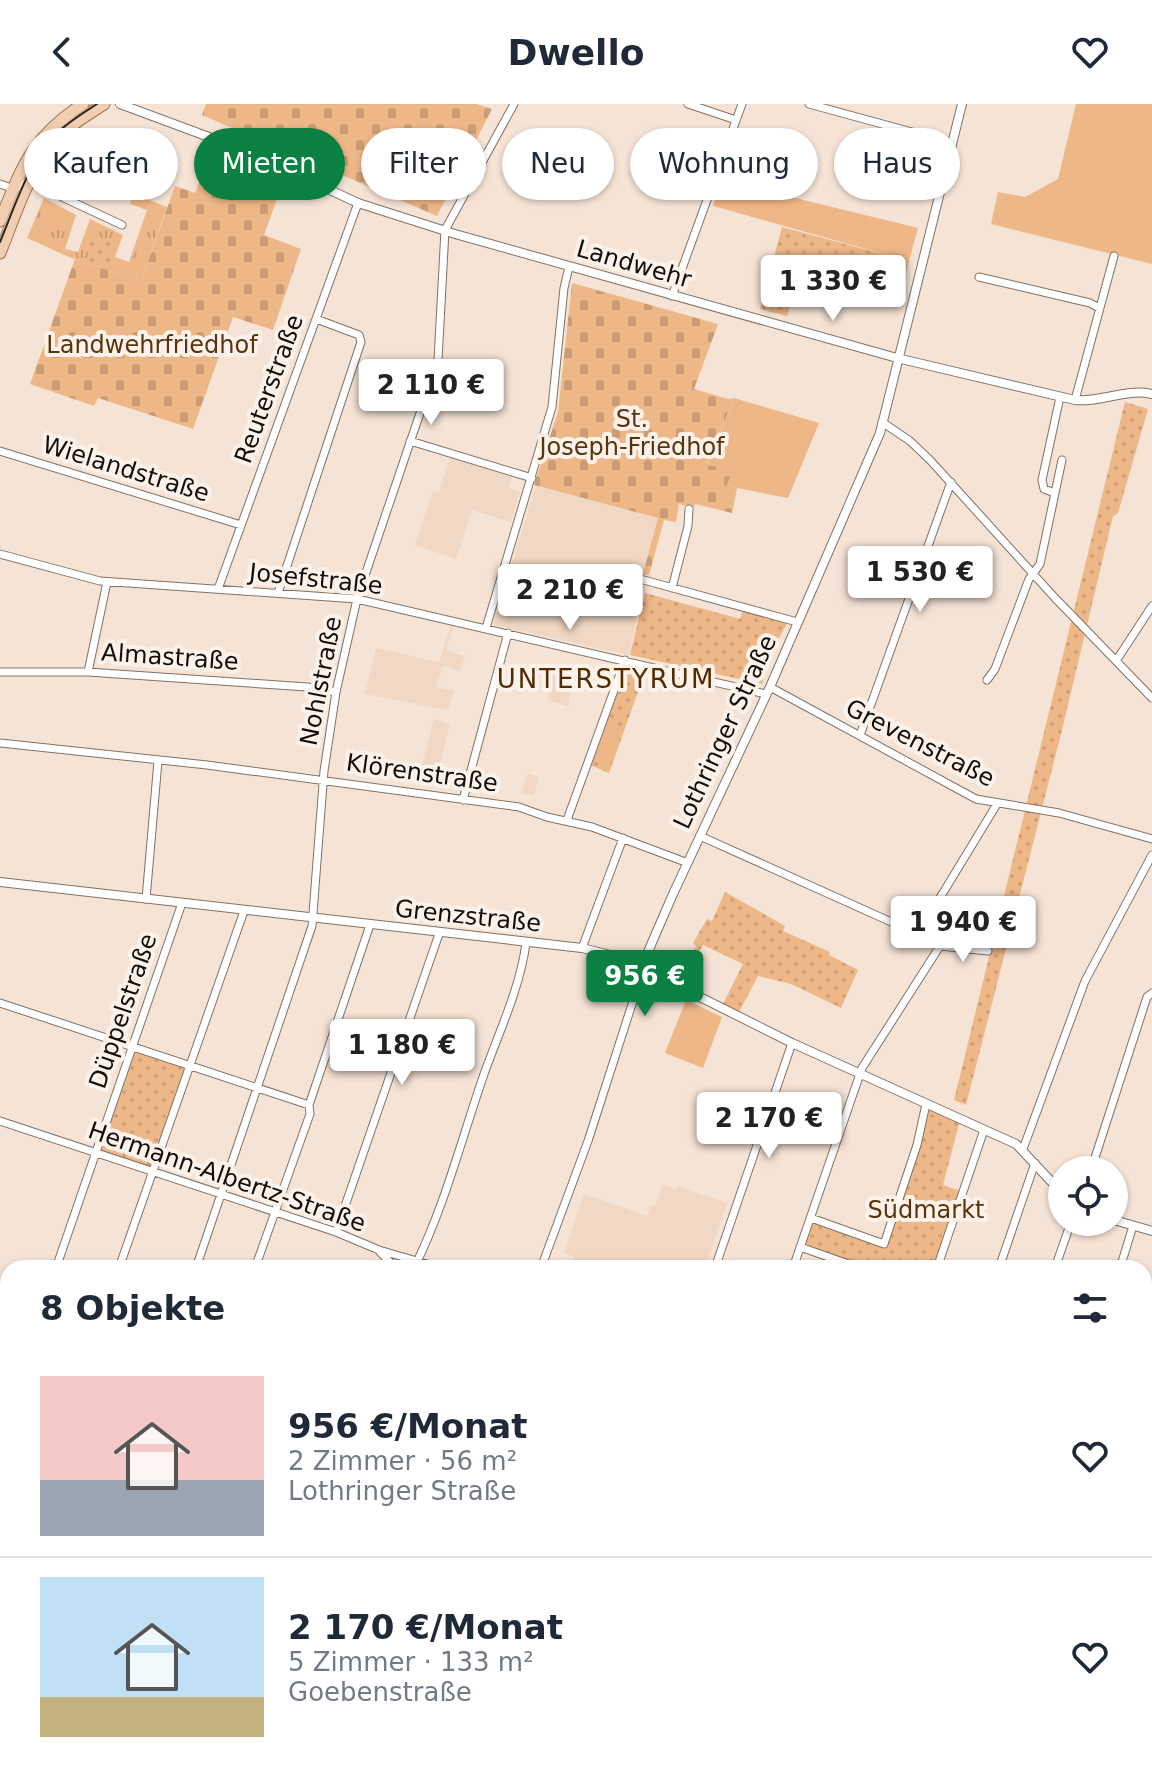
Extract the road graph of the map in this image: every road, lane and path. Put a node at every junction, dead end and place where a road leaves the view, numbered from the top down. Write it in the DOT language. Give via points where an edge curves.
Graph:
graph roads {
  1 [pos="83,104"];
  2 [pos="104,104"];
  3 [pos="120,104"];
  4 [pos="688,104"];
  5 [pos="742,104"];
  6 [pos="809,104"];
  7 [pos="962,104"];
  8 [pos="512,107"];
  9 [pos="736,120"];
  10 [pos="52,128"];
  11 [pos="72,128"];
  12 [pos="897,128"];
  13 [pos="956,128"];
  14 [pos="24,178"];
  15 [pos="24,182"];
  16 [pos="0,184"];
  17 [pos="14,189"];
  18 [pos="68,200"];
  19 [pos="937,200"];
  20 [pos="358,203"];
  21 [pos="0,221"];
  22 [pos="122,225"];
  23 [pos="445,230"];
  24 [pos="0,253"];
  25 [pos="1114,256"];
  26 [pos="569,267"];
  27 [pos="979,277"];
  28 [pos="672,296"];
  29 [pos="1099,308"];
  30 [pos="316,319"];
  31 [pos="897,358"];
  32 [pos="1152,394"];
  33 [pos="1060,397"];
  34 [pos="1075,400"];
  35 [pos="882,422"];
  36 [pos="410,441"];
  37 [pos="0,451"];
  38 [pos="1062,460"];
  39 [pos="532,478"];
  40 [pos="951,482"];
  41 [pos="1055,493"];
  42 [pos="689,509"];
  43 [pos="241,525"];
  44 [pos="0,554"];
  45 [pos="1033,573"];
  46 [pos="640,579"];
  47 [pos="107,582"];
  48 [pos="672,588"];
  49 [pos="218,589"];
  50 [pos="278,593"];
  51 [pos="357,599"];
  52 [pos="1152,606"];
  53 [pos="797,622"];
  54 [pos="486,628"];
  55 [pos="508,633"];
  56 [pos="625,660"];
  57 [pos="1116,661"];
  58 [pos="0,672"];
  59 [pos="88,672"];
  60 [pos="987,680"];
  61 [pos="768,690"];
  62 [pos="336,692"];
  63 [pos="1152,698"];
  64 [pos="860,735"];
  65 [pos="0,743"];
  66 [pos="158,761"];
  67 [pos="324,781"];
  68 [pos="463,800"];
  69 [pos="997,804"];
  70 [pos="567,820"];
  71 [pos="700,836"];
  72 [pos="623,838"];
  73 [pos="1152,839"];
  74 [pos="1152,855"];
  75 [pos="688,863"];
  76 [pos="0,882"];
  77 [pos="146,899"];
  78 [pos="182,903"];
  79 [pos="244,911"];
  80 [pos="312,918"];
  81 [pos="370,925"];
  82 [pos="439,934"];
  83 [pos="918,934"];
  84 [pos="526,943"];
  85 [pos="940,946"];
  86 [pos="582,948"];
  87 [pos="988,951"];
  88 [pos="643,970"];
  89 [pos="1152,993"];
  90 [pos="0,1003"];
  91 [pos="792,1043"];
  92 [pos="133,1047"];
  93 [pos="191,1066"];
  94 [pos="860,1075"];
  95 [pos="257,1088"];
  96 [pos="926,1104"];
  97 [pos="309,1105"];
  98 [pos="0,1121"];
  99 [pos="984,1130"];
  100 [pos="1023,1149"];
  101 [pos="95,1153"];
  102 [pos="1096,1156"];
  103 [pos="1035,1163"];
  104 [pos="151,1171"];
  105 [pos="1048,1177"];
  106 [pos="220,1194"];
  107 [pos="276,1212"];
  108 [pos="811,1218"];
  109 [pos="1128,1224"];
  110 [pos="1133,1226"];
  111 [pos="1152,1231"];
  112 [pos="336,1232"];
  113 [pos="1066,1236"];
  114 [pos="800,1247"];
  115 [pos="379,1250"];
  116 [pos="59,1260"];
  117 [pos="122,1260"];
  118 [pos="199,1260"];
  119 [pos="258,1260"];
  120 [pos="388,1260"];
  121 [pos="405,1260"];
  122 [pos="417,1260"];
  123 [pos="544,1260"];
  124 [pos="718,1260"];
  125 [pos="796,1260"];
  126 [pos="837,1260"];
  127 [pos="940,1260"];
  128 [pos="1002,1260"];
  129 [pos="1058,1260"];
  130 [pos="1123,1260"];
  1 -- 10 [label="main road"];
  2 -- 11 [label="main road"];
  3 -- 20 [label="street, Landwehr" via="244,150"];
  4 -- 9 [label="street"];
  5 -- 9 [label="street"];
  6 -- 12 [label="street"];
  7 -- 13 [label="street, Lothringer Straße"];
  8 -- 23 [label="street, Nohlstraße"];
  9 -- 28 [label="street"];
  14 -- 17 [label="main road"];
  15 -- 24 [label="main road"];
  16 -- 17 [label="street"];
  17 -- 21 [label="main road"];
  18 -- 22 [label="street"];
  19 -- 31 [label="street, Lothringer Straße"];
  20 -- 23 [label="street, Landwehr"];
  20 -- 30 [label="street, Reuterstraße"];
  23 -- 26 [label="street, Landwehr"];
  23 -- 36 [label="street, Nohlstraße" via="439,355"];
  25 -- 29 [label="street"];
  26 -- 28 [label="street, Landwehr"];
  26 -- 39 [label="street" via="554,400"];
  27 -- 29 [label="street"];
  28 -- 31 [label="street, Landwehr"];
  29 -- 34 [label="street"];
  30 -- 43 [label="street, Reuterstraße"];
  30 -- 50 [label="street" via="356,333 361,342"];
  31 -- 33 [label="street, Landwehr"];
  31 -- 35 [label="street, Lothringer Straße"];
  32 -- 34 [label="street, Landwehr"];
  33 -- 34 [label="street, Landwehr"];
  33 -- 41 [label="street" via="1042,480 1044,489"];
  35 -- 40 [label="street" via="910,441"];
  35 -- 53 [label="street, Lothringer Straße"];
  36 -- 39 [label="street"];
  36 -- 51 [label="street, Nohlstraße"];
  37 -- 43 [label="street, Wielandstraße"];
  38 -- 41 [label="street"];
  39 -- 54 [label="street"];
  40 -- 45 [label="street"];
  40 -- 64 [label="street"];
  41 -- 45 [label="street" via="1040,564"];
  42 -- 48 [label="street"];
  43 -- 49 [label="street, Reuterstraße"];
  44 -- 47 [label="street, Josefstraße"];
  45 -- 57 [label="street"];
  45 -- 60 [label="street"];
  46 -- 48 [label="street"];
  47 -- 49 [label="street, Josefstraße"];
  47 -- 59 [label="street"];
  48 -- 53 [label="street"];
  49 -- 50 [label="street, Josefstraße"];
  50 -- 51 [label="street, Josefstraße"];
  51 -- 54 [label="street, Josefstraße"];
  51 -- 62 [label="street, Nohlstraße"];
  52 -- 57 [label="street"];
  53 -- 61 [label="street, Lothringer Straße"];
  54 -- 55 [label="street, Josefstraße"];
  55 -- 56 [label="street, Josefstraße"];
  55 -- 68 [label="street"];
  56 -- 61 [label="street, Josefstraße"];
  56 -- 70 [label="street"];
  57 -- 63 [label="street"];
  58 -- 59 [label="street, Almastraße"];
  59 -- 62 [label="street, Almastraße"];
  61 -- 64 [label="street, Grevenstraße"];
  61 -- 71 [label="street, Lothringer Straße"];
  62 -- 67 [label="street, Nohlstraße"];
  64 -- 69 [label="street, Grevenstraße" via="955,789"];
  65 -- 66 [label="street, Klörenstraße"];
  66 -- 67 [label="street, Klörenstraße"];
  66 -- 77 [label="street"];
  67 -- 68 [label="street, Klörenstraße"];
  67 -- 80 [label="street, Nohlstraße"];
  68 -- 70 [label="street, Klörenstraße"];
  69 -- 73 [label="street, Grevenstraße" via="1059,813"];
  69 -- 83 [label="street"];
  70 -- 72 [label="street, Klörenstraße"];
  71 -- 75 [label="street, Lothringer Straße"];
  71 -- 83 [label="street"];
  72 -- 75 [label="street, Klörenstraße"];
  72 -- 86 [label="street"];
  74 -- 100 [label="street" via="1083,986"];
  75 -- 88 [label="street, Lothringer Straße"];
  76 -- 77 [label="street, Grenzstraße"];
  77 -- 78 [label="street, Grenzstraße"];
  78 -- 79 [label="street, Grenzstraße"];
  78 -- 92 [label="street, Düppelstraße"];
  79 -- 80 [label="street, Grenzstraße"];
  79 -- 93 [label="street"];
  80 -- 81 [label="street, Grenzstraße"];
  80 -- 95 [label="street, Nohlstraße"];
  81 -- 82 [label="street, Grenzstraße"];
  81 -- 97 [label="street"];
  82 -- 84 [label="street, Grenzstraße"];
  82 -- 112 [label="street"];
  83 -- 85 [label="street"];
  84 -- 86 [label="street, Grenzstraße"];
  84 -- 122 [label="street"];
  85 -- 87 [label="street"];
  85 -- 94 [label="street"];
  86 -- 88 [label="street, Grenzstraße"];
  88 -- 91 [label="street, Grenzstraße"];
  88 -- 123 [label="street, Lothringer Straße"];
  89 -- 102 [label="street"];
  90 -- 92 [label="street"];
  91 -- 94 [label="street, Grenzstraße"];
  91 -- 124 [label="street"];
  92 -- 93 [label="street"];
  92 -- 101 [label="street, Düppelstraße"];
  93 -- 95 [label="street"];
  93 -- 104 [label="street"];
  94 -- 96 [label="street, Grenzstraße"];
  94 -- 108 [label="street"];
  95 -- 97 [label="street"];
  95 -- 106 [label="street, Nohlstraße"];
  96 -- 99 [label="street, Grenzstraße"];
  96 -- 108 [label="street" via="884,1244"];
  97 -- 107 [label="street"];
  98 -- 101 [label="street, Hermann-Albertz-Straße"];
  99 -- 100 [label="street, Grenzstraße"];
  99 -- 127 [label="street"];
  100 -- 103 [label="street, Grenzstraße"];
  101 -- 104 [label="street, Hermann-Albertz-Straße"];
  101 -- 116 [label="street, Düppelstraße"];
  103 -- 105 [label="street, Grenzstraße"];
  103 -- 128 [label="street"];
  104 -- 106 [label="street, Hermann-Albertz-Straße"];
  104 -- 117 [label="street"];
  106 -- 107 [label="street, Hermann-Albertz-Straße"];
  106 -- 118 [label="street, Nohlstraße"];
  107 -- 112 [label="street, Hermann-Albertz-Straße"];
  107 -- 119 [label="street"];
  108 -- 114 [label="street"];
  109 -- 110 [label="street"];
  110 -- 111 [label="street"];
  110 -- 130 [label="street"];
  112 -- 115 [label="street, Hermann-Albertz-Straße"];
  113 -- 129 [label="street"];
  114 -- 125 [label="street"];
  114 -- 126 [label="street"];
  115 -- 120 [label="street"];
  115 -- 121 [label="street, Hermann-Albertz-Straße"];
}
